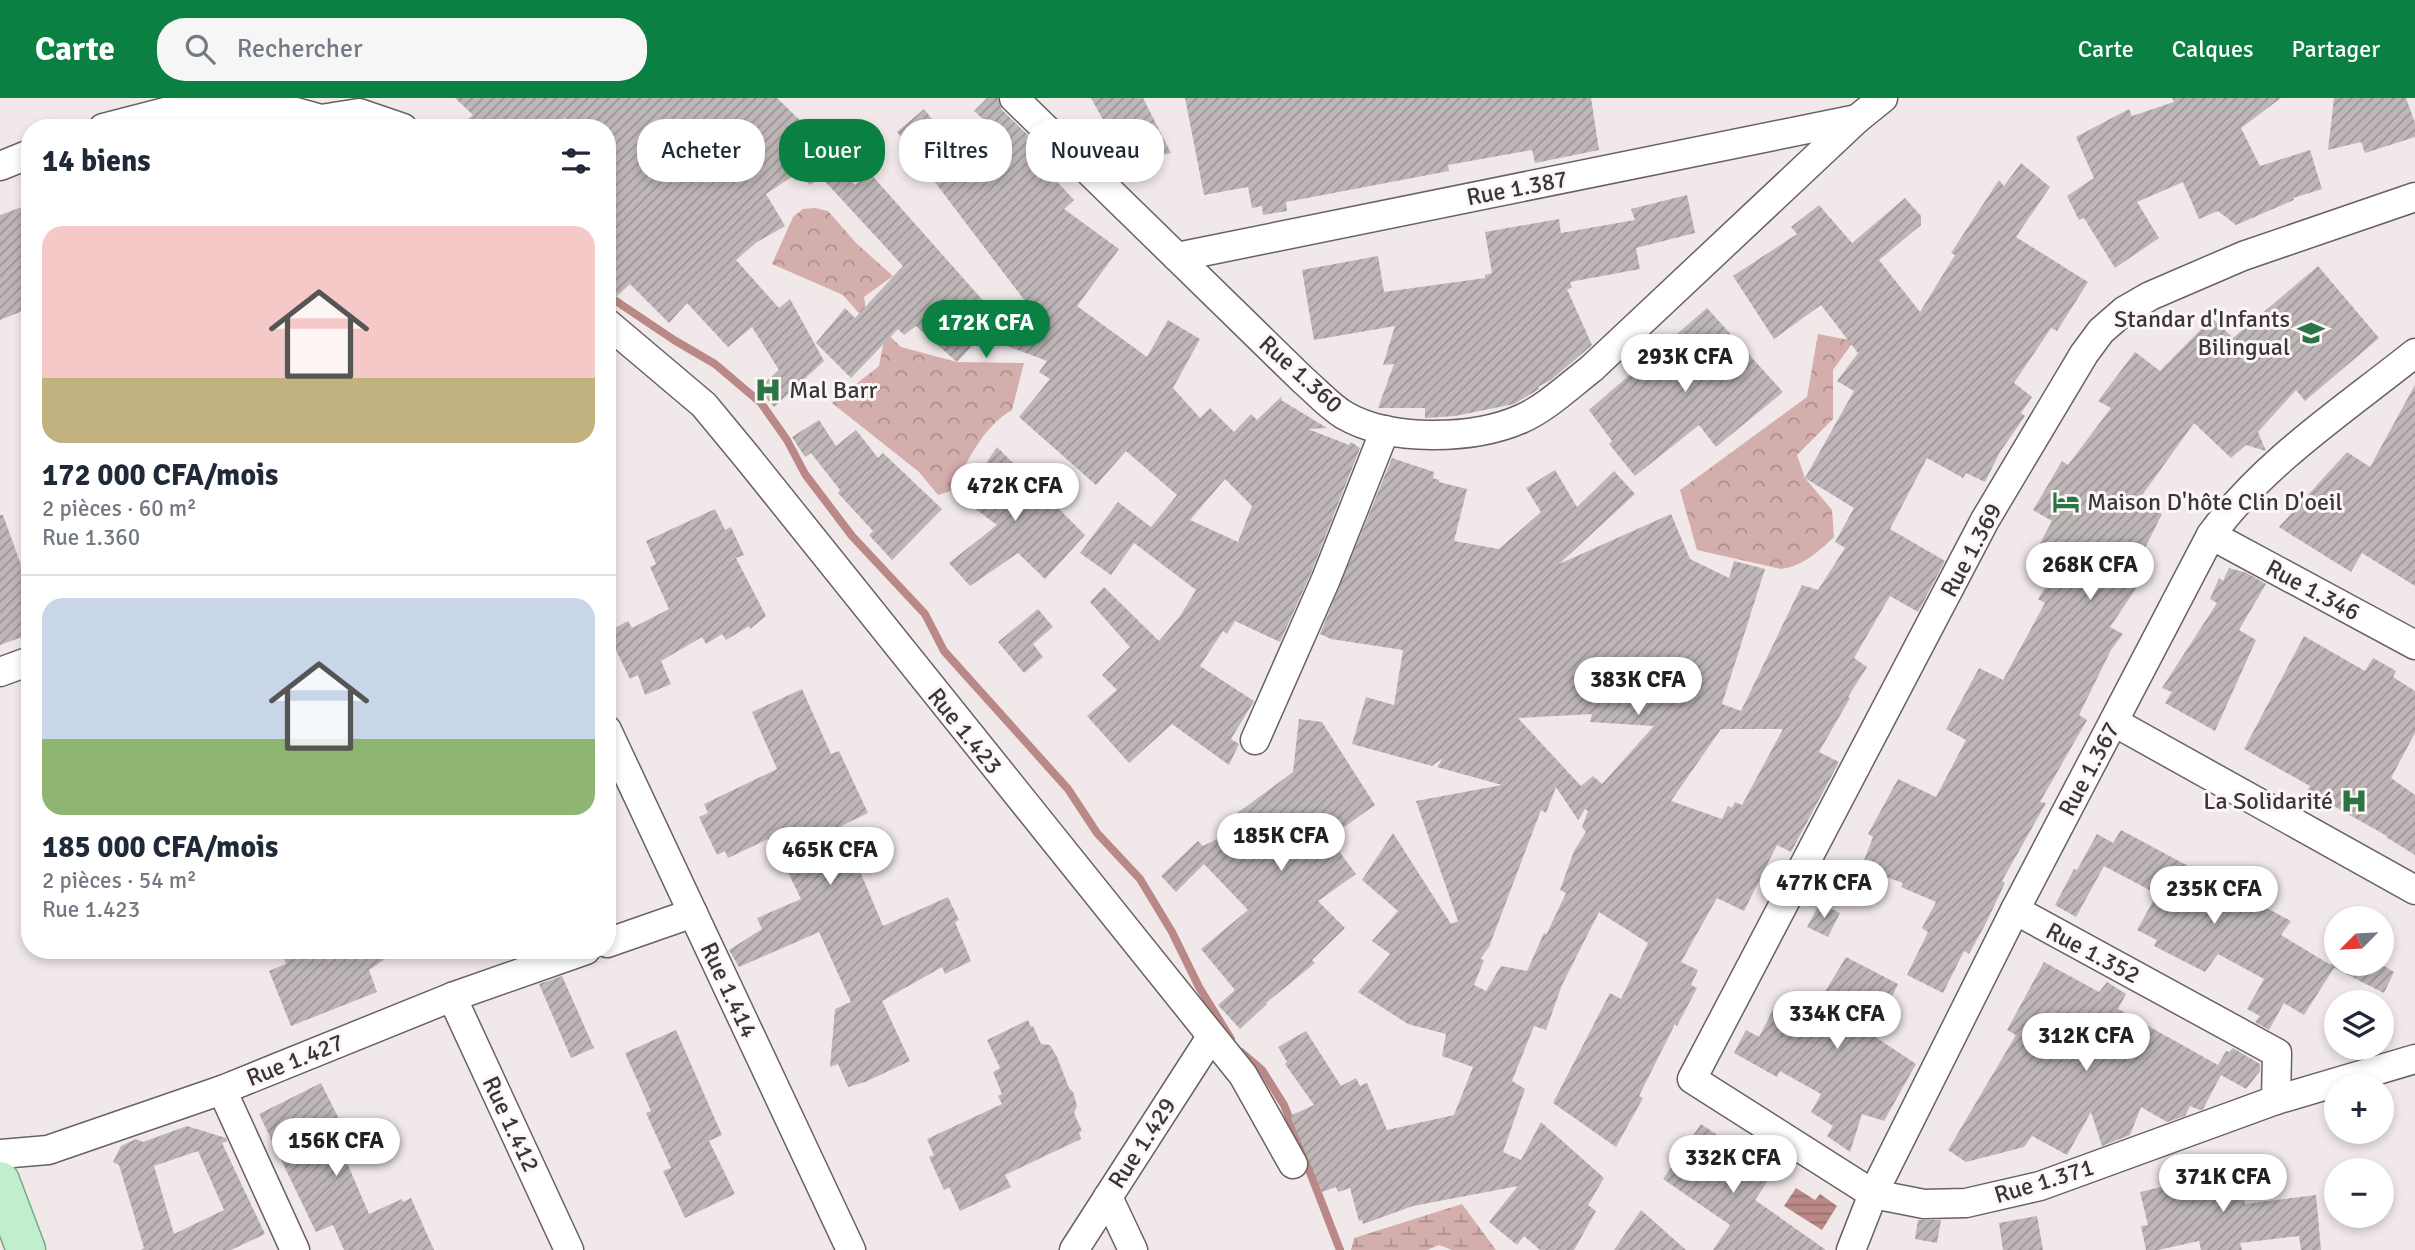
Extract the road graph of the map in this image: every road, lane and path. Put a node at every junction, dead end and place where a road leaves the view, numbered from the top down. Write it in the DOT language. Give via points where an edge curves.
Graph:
graph roads {
  1 [pos="1014,98"];
  2 [pos="1883,98"];
  3 [pos="140,119"];
  4 [pos="311,119"];
  5 [pos="337,119"];
  6 [pos="377,119"];
  7 [pos="1857,119"];
  8 [pos="21,158"];
  9 [pos="0,166"];
  10 [pos="2415,197"];
  11 [pos="1177,257"];
  12 [pos="616,331"];
  13 [pos="2415,354"];
  14 [pos="1385,430"];
  15 [pos="2211,535"];
  16 [pos="2415,645"];
  17 [pos="21,664"];
  18 [pos="0,672"];
  19 [pos="2114,722"];
  20 [pos="1255,740"];
  21 [pos="616,749"];
  22 [pos="2415,890"];
  23 [pos="2015,910"];
  24 [pos="693,913"];
  25 [pos="616,940"];
  26 [pos="561,959"];
  27 [pos="452,998"];
  28 [pos="1211,1037"];
  29 [pos="2415,1059"];
  30 [pos="1692,1079"];
  31 [pos="222,1090"];
  32 [pos="2276,1100"];
  33 [pos="0,1154"];
  34 [pos="1293,1164"];
  35 [pos="0,1181"];
  36 [pos="1873,1194"];
  37 [pos="1108,1197"];
  38 [pos="26,1250"];
  39 [pos="295,1250"];
  40 [pos="569,1250"];
  41 [pos="851,1250"];
  42 [pos="1074,1250"];
  43 [pos="1133,1250"];
  44 [pos="1851,1250"];
  1 -- 11 [label="street, Rue 1.360"];
  2 -- 7 [label="street, Rue 1.360"];
  3 -- 4 [label="street" via="218,106 274,107"];
  5 -- 6 [label="street" via="359,113"];
  7 -- 11 [label="street, Rue 1.387"];
  7 -- 14 [label="street, Rue 1.360" via="1591,369 1522,419 1487,430 1413,434"];
  8 -- 9 [label="street"];
  10 -- 30 [label="street, Rue 1.369" via="2243,256 2150,296 2101,331 1985,520"];
  11 -- 14 [label="street, Rue 1.360" via="1343,414"];
  12 -- 28 [label="street, Rue 1.423" via="704,405"];
  13 -- 15 [label="street, Rue 1.367" via="2286,456 2230,509"];
  14 -- 20 [label="street"];
  15 -- 16 [label="street, Rue 1.346"];
  15 -- 19 [label="street, Rue 1.367"];
  17 -- 18 [label="street"];
  19 -- 22 [label="street"];
  19 -- 23 [label="street, Rue 1.367"];
  21 -- 24 [label="street, Rue 1.414"];
  23 -- 32 [label="street, Rue 1.352" via="2277,1053"];
  23 -- 36 [label="street, Rue 1.367"];
  24 -- 25 [label="street"];
  24 -- 41 [label="street, Rue 1.414"];
  26 -- 27 [label="street, Rue 1.427"];
  27 -- 31 [label="street, Rue 1.427"];
  27 -- 40 [label="street, Rue 1.412"];
  28 -- 34 [label="street, Rue 1.423" via="1243,1075"];
  28 -- 37 [label="street, Rue 1.429"];
  29 -- 32 [label="street, Rue 1.371"];
  30 -- 36 [label="street, Rue 1.371"];
  31 -- 33 [label="street, Rue 1.427" via="48,1150"];
  31 -- 39 [label="street"];
  32 -- 36 [label="street, Rue 1.371" via="2001,1196 1924,1205"];
  35 -- 38 [label="main road"];
  36 -- 44 [label="street, Rue 1.367"];
  37 -- 42 [label="street, Rue 1.429"];
  37 -- 43 [label="street"];
}
